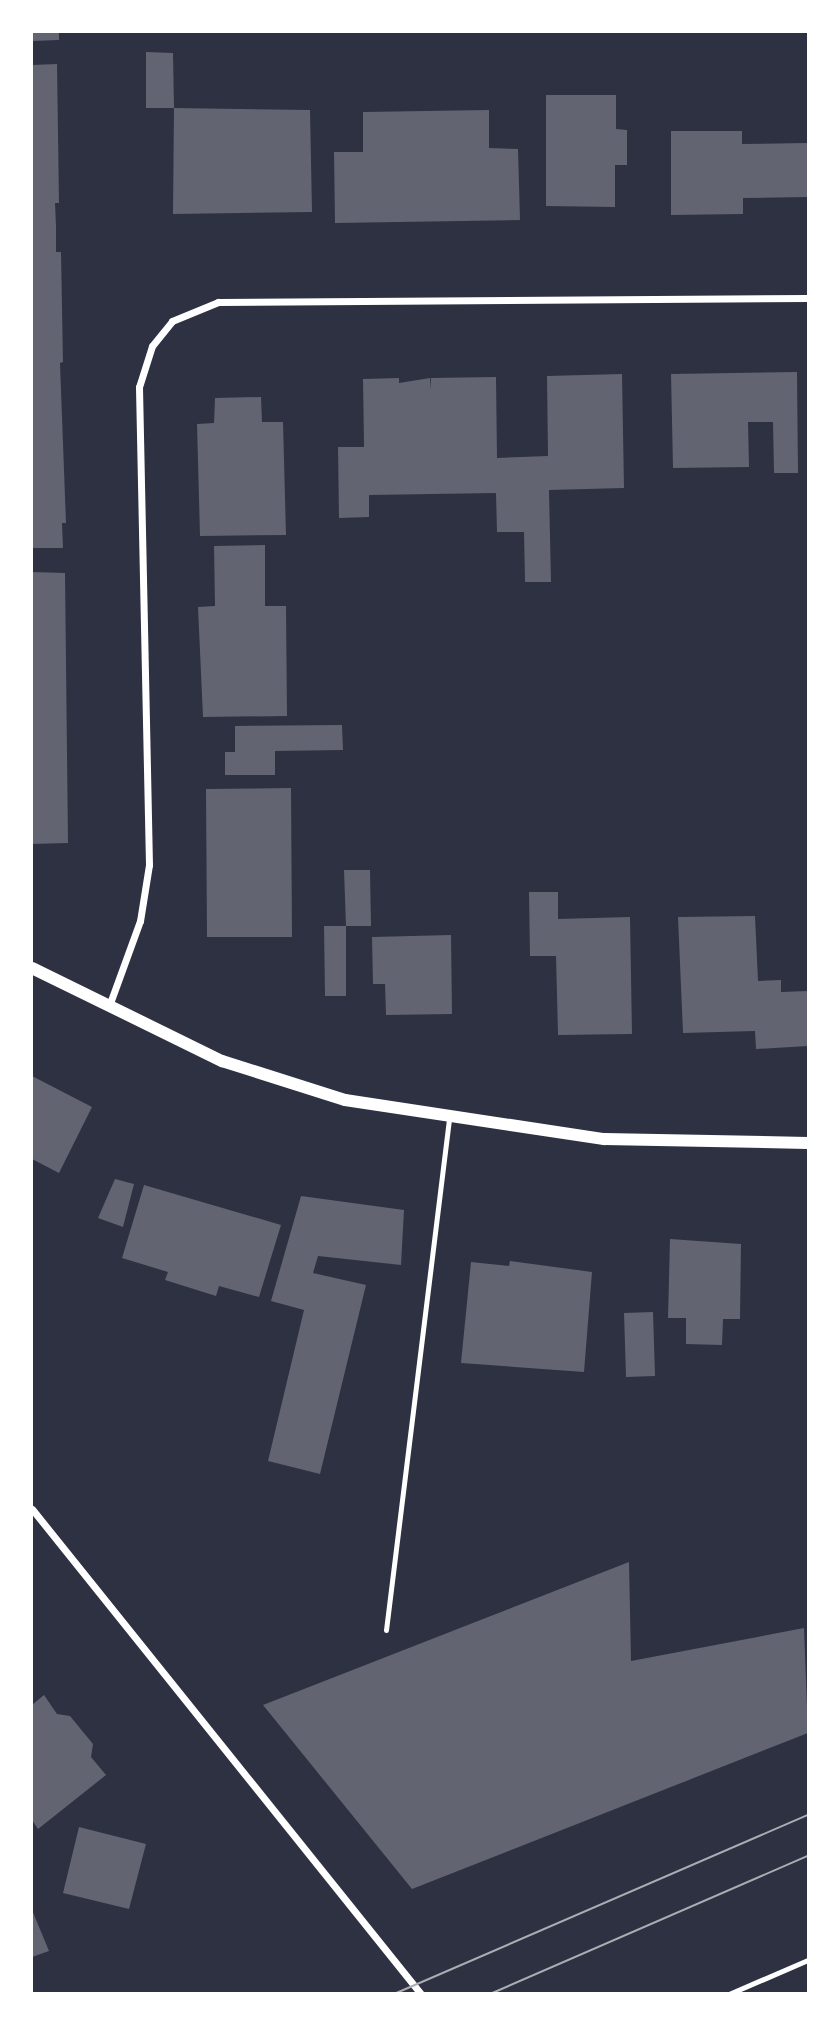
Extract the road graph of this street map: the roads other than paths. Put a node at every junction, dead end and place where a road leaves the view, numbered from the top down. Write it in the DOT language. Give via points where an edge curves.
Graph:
graph roads {
  1 [pos="808,298"];
  2 [pos="32,968"];
  3 [pos="109,1006"];
  4 [pos="449,1119"];
  5 [pos="808,1143"];
  6 [pos="32,1508"];
  7 [pos="386,1630"];
  8 [pos="421,1993"];
  1 -- 3 [label="street" via="218,302 172,321 152,346 139,387 149,865 140,922"];
  2 -- 3 [label="street"];
  3 -- 4 [label="street" via="222,1061 345,1100"];
  4 -- 5 [label="street" via="604,1139"];
  4 -- 7 [label="lane"];
  6 -- 8 [label="street"];
}
